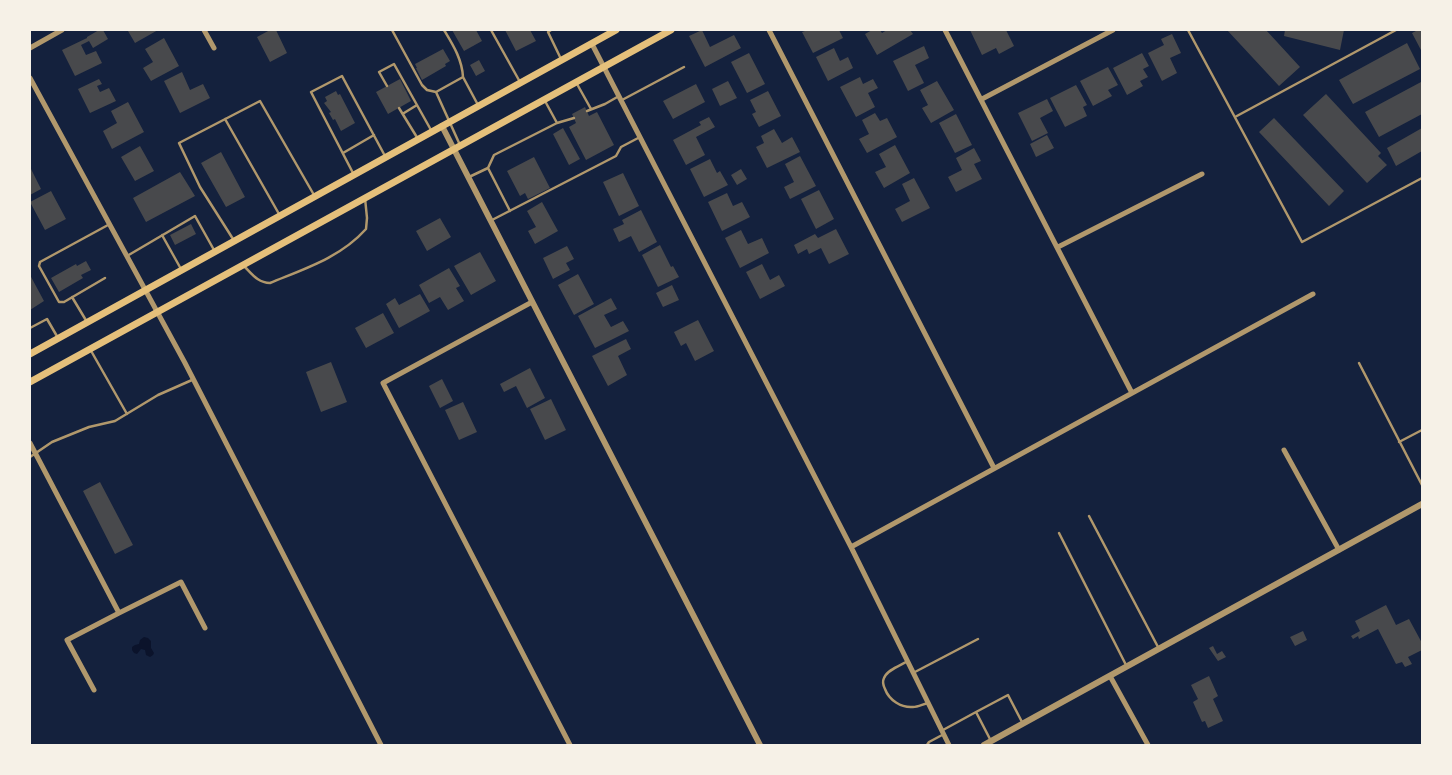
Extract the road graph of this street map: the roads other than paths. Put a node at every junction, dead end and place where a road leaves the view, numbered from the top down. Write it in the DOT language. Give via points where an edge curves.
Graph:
graph roads {
  1 [pos="62,30"];
  2 [pos="204,30"];
  3 [pos="392,30"];
  4 [pos="444,30"];
  5 [pos="491,30"];
  6 [pos="551,30"];
  7 [pos="616,30"];
  8 [pos="671,30"];
  9 [pos="769,30"];
  10 [pos="946,30"];
  11 [pos="1113,30"];
  12 [pos="1188,30"];
  13 [pos="1396,30"];
  14 [pos="592,44"];
  15 [pos="30,48"];
  16 [pos="214,48"];
  17 [pos="562,60"];
  18 [pos="684,67"];
  19 [pos="604,68"];
  20 [pos="30,78"];
  21 [pos="463,78"];
  22 [pos="520,83"];
  23 [pos="576,83"];
  24 [pos="387,86"];
  25 [pos="436,92"];
  26 [pos="620,98"];
  27 [pos="982,99"];
  28 [pos="545,100"];
  29 [pos="417,105"];
  30 [pos="479,106"];
  31 [pos="399,108"];
  32 [pos="591,109"];
  33 [pos="587,111"];
  34 [pos="403,114"];
  35 [pos="1235,117"];
  36 [pos="574,118"];
  37 [pos="225,119"];
  38 [pos="449,122"];
  39 [pos="557,123"];
  40 [pos="442,126"];
  41 [pos="432,132"];
  42 [pos="374,135"];
  43 [pos="640,137"];
  44 [pos="418,139"];
  45 [pos="460,145"];
  46 [pos="453,149"];
  47 [pos="343,153"];
  48 [pos="386,157"];
  49 [pos="488,168"];
  50 [pos="1202,174"];
  51 [pos="354,175"];
  52 [pos="468,178"];
  53 [pos="1422,178"];
  54 [pos="314,197"];
  55 [pos="365,198"];
  56 [pos="510,211"];
  57 [pos="280,216"];
  58 [pos="490,221"];
  59 [pos="109,224"];
  60 [pos="162,235"];
  61 [pos="234,241"];
  62 [pos="1058,247"];
  63 [pos="215,252"];
  64 [pos="126,256"];
  65 [pos="243,265"];
  66 [pos="181,270"];
  67 [pos="105,278"];
  68 [pos="145,290"];
  69 [pos="1313,294"];
  70 [pos="72,297"];
  71 [pos="532,302"];
  72 [pos="158,312"];
  73 [pos="87,322"];
  74 [pos="30,328"];
  75 [pos="58,338"];
  76 [pos="89,348"];
  77 [pos="30,354"];
  78 [pos="1359,363"];
  79 [pos="194,379"];
  80 [pos="30,382"];
  81 [pos="1132,393"];
  82 [pos="127,414"];
  83 [pos="1422,430"];
  84 [pos="1399,442"];
  85 [pos="30,443"];
  86 [pos="1284,450"];
  87 [pos="32,455"];
  88 [pos="994,468"];
  89 [pos="1422,485"];
  90 [pos="1422,504"];
  91 [pos="1089,516"];
  92 [pos="1059,533"];
  93 [pos="850,547"];
  94 [pos="1338,550"];
  95 [pos="119,613"];
  96 [pos="205,628"];
  97 [pos="978,639"];
  98 [pos="1159,649"];
  99 [pos="907,661"];
  100 [pos="1126,667"];
  101 [pos="914,673"];
  102 [pos="1110,676"];
  103 [pos="94,690"];
  104 [pos="928,703"];
  105 [pos="976,712"];
  106 [pos="1023,724"];
  107 [pos="943,732"];
  108 [pos="991,741"];
  109 [pos="381,745"];
  110 [pos="570,745"];
  111 [pos="760,745"];
  112 [pos="927,745"];
  113 [pos="949,745"];
  114 [pos="984,745"];
  115 [pos="1148,745"];
  1 -- 15 [label="street"];
  2 -- 16 [label="street"];
  3 -- 25 [label="lane" via="422,86"];
  4 -- 21 [label="lane" via="458,55"];
  5 -- 22 [label="lane"];
  6 -- 17 [label="lane" via="548,32"];
  7 -- 14 [label="main road"];
  8 -- 19 [label="main road"];
  9 -- 88 [label="street"];
  10 -- 27 [label="street"];
  11 -- 27 [label="street"];
  12 -- 35 [label="lane"];
  13 -- 35 [label="lane"];
  14 -- 17 [label="main road"];
  14 -- 19 [label="street"];
  17 -- 22 [label="main road"];
  18 -- 26 [label="lane"];
  19 -- 23 [label="main road"];
  19 -- 26 [label="street"];
  20 -- 59 [label="street"];
  21 -- 25 [label="lane"];
  21 -- 30 [label="lane"];
  22 -- 30 [label="main road"];
  23 -- 28 [label="main road"];
  23 -- 32 [label="lane"];
  24 -- 29 [label="lane" via="379,72 394,64"];
  25 -- 38 [label="lane"];
  26 -- 32 [label="lane"];
  26 -- 43 [label="street"];
  27 -- 62 [label="street"];
  28 -- 39 [label="lane"];
  28 -- 45 [label="main road"];
  29 -- 34 [label="lane"];
  29 -- 41 [label="lane"];
  30 -- 38 [label="main road"];
  31 -- 34 [label="lane"];
  32 -- 33 [label="lane"];
  34 -- 44 [label="lane"];
  35 -- 53 [label="lane" via="1302,242"];
  36 -- 39 [label="lane"];
  37 -- 54 [label="lane" via="260,101"];
  37 -- 57 [label="lane"];
  37 -- 61 [label="lane" via="180,144 200,187"];
  38 -- 40 [label="main road"];
  38 -- 45 [label="lane"];
  39 -- 49 [label="lane" via="494,155"];
  40 -- 41 [label="main road"];
  40 -- 46 [label="street"];
  41 -- 44 [label="main road"];
  42 -- 47 [label="lane"];
  42 -- 47 [label="lane" via="342,76 311,92"];
  42 -- 48 [label="lane"];
  43 -- 56 [label="lane" via="621,147 616,156"];
  43 -- 93 [label="street"];
  44 -- 48 [label="main road"];
  45 -- 46 [label="main road"];
  46 -- 52 [label="street"];
  46 -- 55 [label="main road"];
  47 -- 51 [label="lane"];
  48 -- 51 [label="main road"];
  49 -- 52 [label="lane"];
  49 -- 56 [label="lane"];
  50 -- 62 [label="street"];
  51 -- 54 [label="main road"];
  52 -- 58 [label="street"];
  54 -- 57 [label="main road"];
  55 -- 65 [label="main road"];
  55 -- 65 [label="lane" via="366,229 345,248 322,262 270,283 260,281"];
  56 -- 58 [label="lane"];
  57 -- 61 [label="main road"];
  58 -- 71 [label="street"];
  59 -- 64 [label="street"];
  59 -- 70 [label="lane" via="40,262 39,266 59,302"];
  60 -- 63 [label="lane" via="195,216"];
  60 -- 64 [label="lane"];
  60 -- 66 [label="lane"];
  61 -- 63 [label="main road"];
  62 -- 81 [label="street"];
  63 -- 66 [label="main road"];
  64 -- 68 [label="street"];
  65 -- 72 [label="main road"];
  66 -- 68 [label="main road"];
  67 -- 70 [label="lane"];
  68 -- 72 [label="street"];
  68 -- 73 [label="main road"];
  69 -- 81 [label="street"];
  70 -- 73 [label="lane"];
  71 -- 110 [label="street" via="383,383"];
  71 -- 111 [label="street"];
  72 -- 76 [label="main road"];
  72 -- 79 [label="street"];
  73 -- 75 [label="main road"];
  74 -- 75 [label="lane" via="47,320"];
  75 -- 77 [label="main road"];
  76 -- 80 [label="main road"];
  76 -- 82 [label="lane"];
  78 -- 84 [label="lane"];
  79 -- 82 [label="lane"];
  79 -- 109 [label="street"];
  81 -- 88 [label="street"];
  82 -- 87 [label="lane" via="52,442"];
  83 -- 84 [label="lane"];
  84 -- 89 [label="lane"];
  85 -- 87 [label="street"];
  86 -- 94 [label="street"];
  87 -- 95 [label="street"];
  88 -- 93 [label="street"];
  90 -- 94 [label="street"];
  91 -- 98 [label="lane"];
  92 -- 100 [label="lane"];
  93 -- 99 [label="street"];
  94 -- 98 [label="street"];
  95 -- 96 [label="street" via="182,582"];
  95 -- 103 [label="street" via="67,640"];
  97 -- 101 [label="lane"];
  98 -- 100 [label="street"];
  99 -- 101 [label="street"];
  99 -- 104 [label="lane" via="883,679 886,694 904,707 914,708"];
  100 -- 102 [label="street"];
  101 -- 104 [label="street"];
  102 -- 106 [label="street"];
  102 -- 115 [label="street"];
  104 -- 107 [label="street"];
  105 -- 106 [label="lane" via="1008,695"];
  105 -- 107 [label="lane"];
  105 -- 108 [label="lane"];
  106 -- 108 [label="street"];
  107 -- 112 [label="lane"];
  107 -- 113 [label="street"];
  108 -- 114 [label="street"];
}
